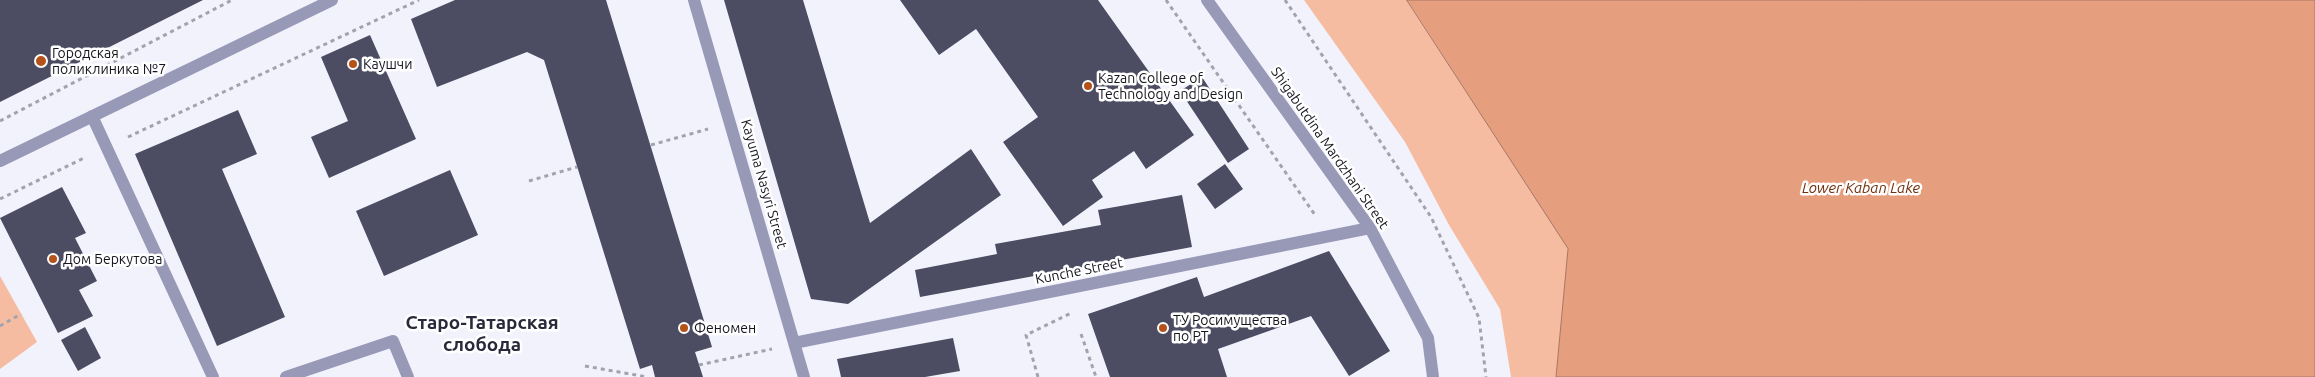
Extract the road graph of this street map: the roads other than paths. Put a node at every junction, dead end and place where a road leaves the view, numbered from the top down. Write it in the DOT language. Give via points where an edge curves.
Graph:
graph roads {
  1 [pos="332,0"];
  2 [pos="694,0"];
  3 [pos="1207,0"];
  4 [pos="92,116"];
  5 [pos="0,161"];
  6 [pos="1370,228"];
  7 [pos="794,343"];
  8 [pos="213,377"];
  9 [pos="286,377"];
  10 [pos="408,377"];
  11 [pos="804,377"];
  12 [pos="1433,377"];
  1 -- 4 [label="street"];
  2 -- 7 [label="street, Kayuma Nasyri Street"];
  3 -- 6 [label="street, Shigabutdina Mardzhani Street"];
  4 -- 5 [label="street"];
  4 -- 8 [label="street"];
  6 -- 7 [label="street, Kunche Street"];
  6 -- 12 [label="street, Shigabutdina Mardzhani Street" via="1428,338"];
  7 -- 11 [label="street, Kayuma Nasyri Street"];
  9 -- 10 [label="street" via="393,341"];
}
